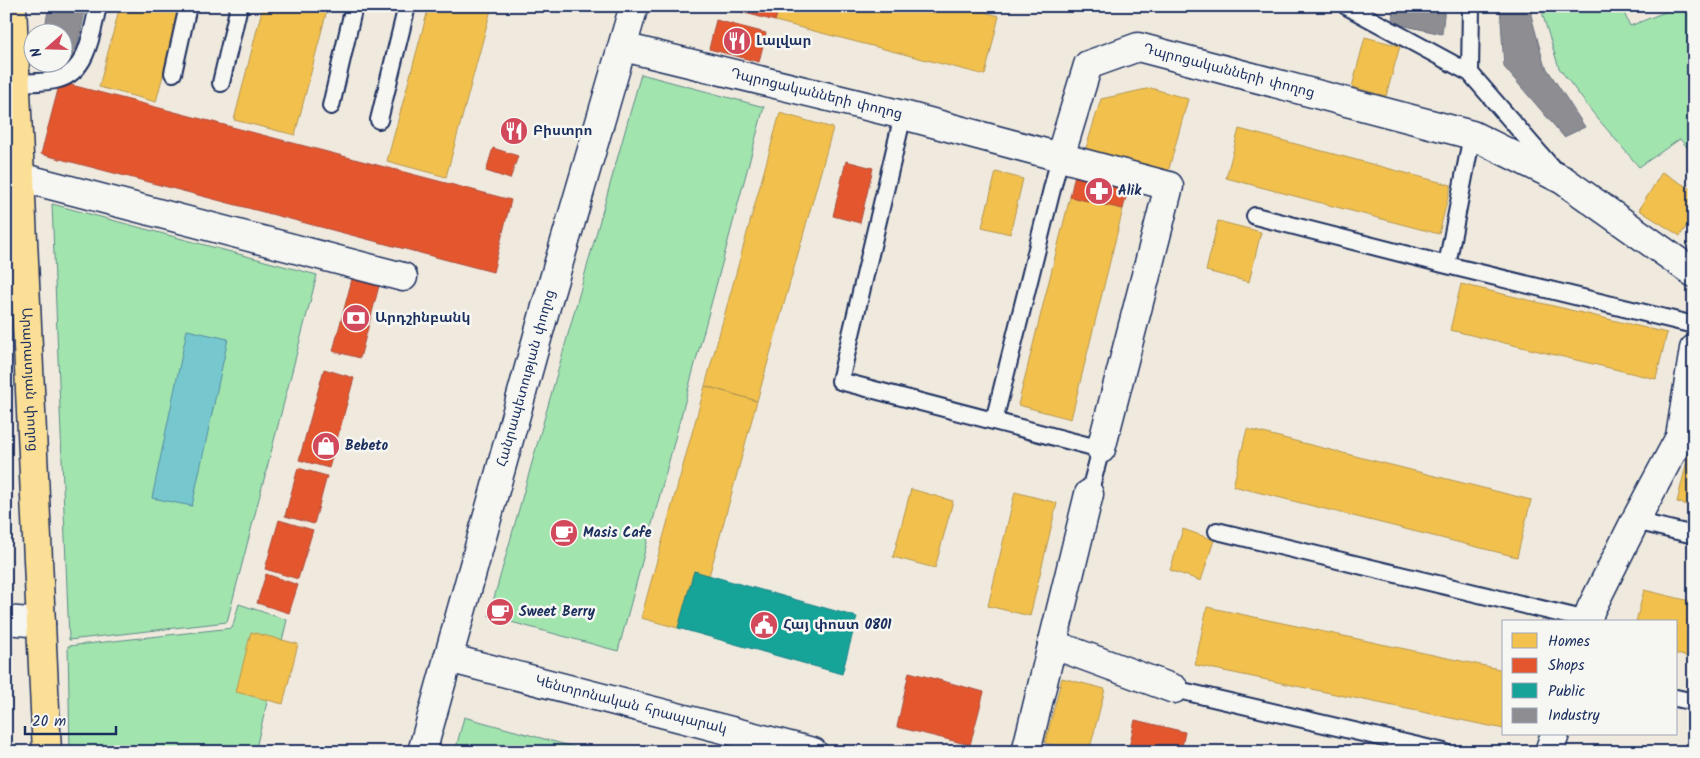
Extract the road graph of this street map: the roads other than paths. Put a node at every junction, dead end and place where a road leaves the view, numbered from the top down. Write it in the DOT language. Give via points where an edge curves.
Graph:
graph roads {
  1 [pos="12,6"];
  2 [pos="98,6"];
  3 [pos="188,6"];
  4 [pos="239,6"];
  5 [pos="354,6"];
  6 [pos="407,6"];
  7 [pos="634,6"];
  8 [pos="1346,6"];
  9 [pos="1471,6"];
  10 [pos="1373,14"];
  11 [pos="622,47"];
  12 [pos="173,73"];
  13 [pos="1470,73"];
  14 [pos="16,83"];
  15 [pos="220,83"];
  16 [pos="331,106"];
  17 [pos="903,115"];
  18 [pos="379,120"];
  19 [pos="1472,135"];
  20 [pos="1060,157"];
  21 [pos="20,177"];
  22 [pos="1563,180"];
  23 [pos="1255,216"];
  24 [pos="1447,265"];
  25 [pos="1694,273"];
  26 [pos="403,277"];
  27 [pos="1694,325"];
  28 [pos="1694,349"];
  29 [pos="994,421"];
  30 [pos="1687,439"];
  31 [pos="1101,449"];
  32 [pos="1089,494"];
  33 [pos="1635,521"];
  34 [pos="1217,531"];
  35 [pos="1694,535"];
  36 [pos="6,620"];
  37 [pos="1583,620"];
  38 [pos="1587,620"];
  39 [pos="41,623"];
  40 [pos="1052,644"];
  41 [pos="448,658"];
  42 [pos="1174,689"];
  43 [pos="1678,698"];
  44 [pos="1694,702"];
  45 [pos="1554,736"];
  46 [pos="47,752"];
  47 [pos="422,752"];
  48 [pos="813,752"];
  49 [pos="1026,752"];
  50 [pos="1444,752"];
  51 [pos="1550,752"];
  1 -- 14 [label="main road, Արարատյան փողոց"];
  2 -- 14 [label="lane" via="87,49 77,68 60,79"];
  3 -- 12 [label="lane"];
  4 -- 15 [label="lane"];
  5 -- 16 [label="lane"];
  6 -- 18 [label="lane"];
  7 -- 11 [label="street, Հանրապետության փողոց"];
  8 -- 10 [label="lane"];
  9 -- 13 [label="lane"];
  10 -- 13 [label="lane"];
  11 -- 17 [label="street, Դպրոցականների փողոց"];
  11 -- 41 [label="street, Հանրապետության փողոց"];
  13 -- 22 [label="lane"];
  14 -- 21 [label="main road, Արարատյան փողոց"];
  17 -- 20 [label="street, Դպրոցականների փողոց"];
  17 -- 29 [label="lane" via="840,381"];
  19 -- 20 [label="street, Դպրոցականների փողոց" via="1138,47 1088,65"];
  19 -- 22 [label="street, Դպրոցականների փողոց"];
  19 -- 24 [label="lane"];
  20 -- 29 [label="lane"];
  20 -- 31 [label="street" via="1169,186"];
  21 -- 26 [label="street"];
  21 -- 39 [label="main road, Արարատյան փողոց"];
  22 -- 25 [label="street, Դպրոցականների փողոց"];
  23 -- 24 [label="lane"];
  24 -- 27 [label="lane"];
  28 -- 30 [label="street"];
  29 -- 31 [label="lane"];
  30 -- 33 [label="street"];
  31 -- 32 [label="lane"];
  32 -- 40 [label="street"];
  33 -- 35 [label="lane"];
  33 -- 38 [label="street"];
  34 -- 37 [label="lane"];
  36 -- 39 [label="street"];
  39 -- 46 [label="main road, Արարատյան փողոց"];
  40 -- 42 [label="street"];
  40 -- 49 [label="street"];
  41 -- 47 [label="street, Հանրապետության փողոց"];
  41 -- 48 [label="street, Կենտրոնական հրապարակ"];
  42 -- 50 [label="lane"];
  43 -- 44 [label="lane"];
  45 -- 51 [label="street"];
}
